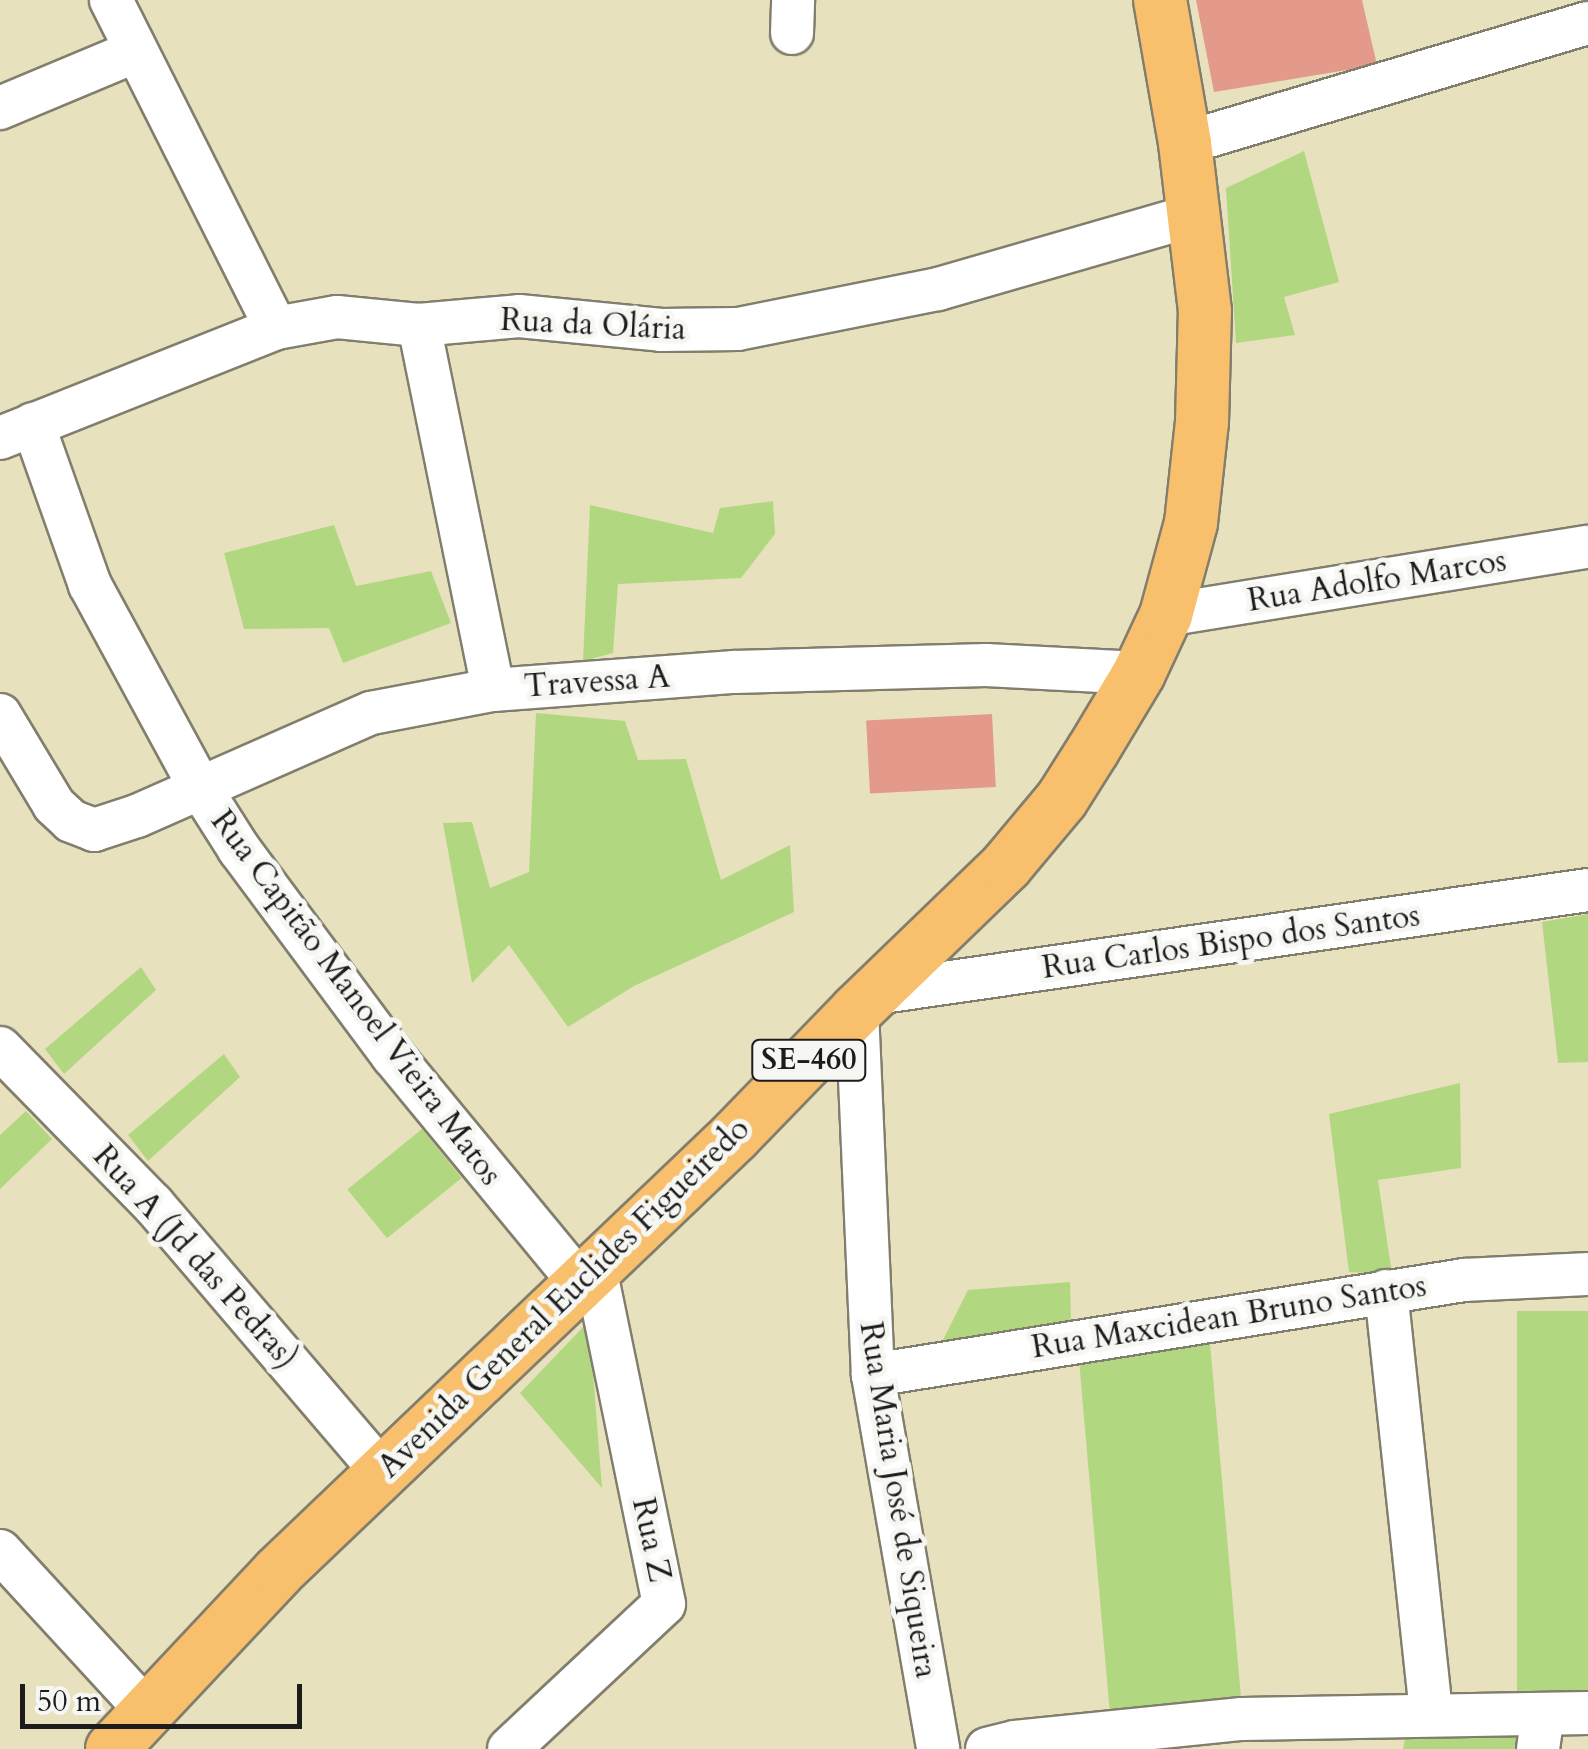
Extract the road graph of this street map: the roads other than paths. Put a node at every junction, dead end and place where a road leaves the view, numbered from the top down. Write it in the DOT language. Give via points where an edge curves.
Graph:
graph roads {
  1 [pos="111,0"];
  2 [pos="1160,0"];
  3 [pos="1579,16"];
  4 [pos="134,52"];
  5 [pos="0,108"];
  6 [pos="1186,143"];
  7 [pos="1195,215"];
  8 [pos="420,325"];
  9 [pos="276,328"];
  10 [pos="17,431"];
  11 [pos="1588,547"];
  12 [pos="1166,615"];
  13 [pos="1139,673"];
  14 [pos="494,690"];
  15 [pos="0,715"];
  16 [pos="199,786"];
  17 [pos="1588,890"];
  18 [pos="866,1001"];
  19 [pos="0,1048"];
  20 [pos="1588,1274"];
  21 [pos="588,1276"];
  22 [pos="1386,1291"];
  23 [pos="872,1374"];
  24 [pos="382,1472"];
  25 [pos="0,1550"];
  26 [pos="148,1712"];
  27 [pos="1588,1713"];
  28 [pos="1431,1714"];
  29 [pos="1540,1731"];
  30 [pos="1267,1734"];
  31 [pos="112,1749"];
  32 [pos="509,1749"];
  33 [pos="938,1749"];
  34 [pos="987,1749"];
  1 -- 4 [label="street"];
  2 -- 6 [label="main road, Avenida General Euclides Figueiredo / SE-460"];
  3 -- 6 [label="street"];
  4 -- 5 [label="street"];
  4 -- 9 [label="street"];
  6 -- 7 [label="main road, Avenida General Euclides Figueiredo / SE-460"];
  7 -- 8 [label="street, Rua da Olária" via="938,290 785,322 661,330 520,316"];
  7 -- 12 [label="main road, Avenida General Euclides Figueiredo / SE-460" via="1205,311 1202,422 1191,523"];
  8 -- 9 [label="street, Rua da Olária" via="337,317"];
  8 -- 14 [label="street"];
  9 -- 10 [label="street, Rua da Olária"];
  10 -- 16 [label="street, Rua Capitão Manoel Vieira Matos" via="90,586"];
  11 -- 12 [label="street, Rua Adolfo Marcos"];
  12 -- 13 [label="main road, Avenida General Euclides Figueiredo / SE-460"];
  13 -- 14 [label="street, Travessa A" via="986,666 734,672"];
  13 -- 18 [label="main road, Avenida General Euclides Figueiredo / SE-460" via="1062,799 1006,866"];
  14 -- 16 [label="street, Travessa A" via="371,713"];
  15 -- 16 [label="street, Travessa A" via="54,805 82,828 110,827"];
  16 -- 21 [label="street, Rua Capitão Manoel Vieira Matos" via="257,876 384,1043"];
  17 -- 18 [label="street, Rua Carlos Bispo dos Santos"];
  18 -- 21 [label="main road, Avenida General Euclides Figueiredo / SE-460"];
  18 -- 23 [label="street, Rua Maria José de Siqueira"];
  19 -- 24 [label="street, Rua A (Jd das Pedras)" via="153,1204"];
  20 -- 22 [label="street, Rua Maxcidean Bruno Santos"];
  21 -- 24 [label="main road, Avenida General Euclides Figueiredo / SE-460"];
  21 -- 32 [label="street, Rua Z" via="664,1604"];
  22 -- 23 [label="street, Rua Maxcidean Bruno Santos"];
  22 -- 28 [label="street"];
  23 -- 33 [label="street, Rua Maria José de Siqueira"];
  24 -- 26 [label="main road, Avenida General Euclides Figueiredo / SE-460"];
  25 -- 26 [label="street"];
  26 -- 31 [label="main road, Avenida General Euclides Figueiredo / SE-460"];
  27 -- 29 [label="street"];
  28 -- 29 [label="street"];
  28 -- 30 [label="street"];
  30 -- 34 [label="street" via="1123,1730"];
}
